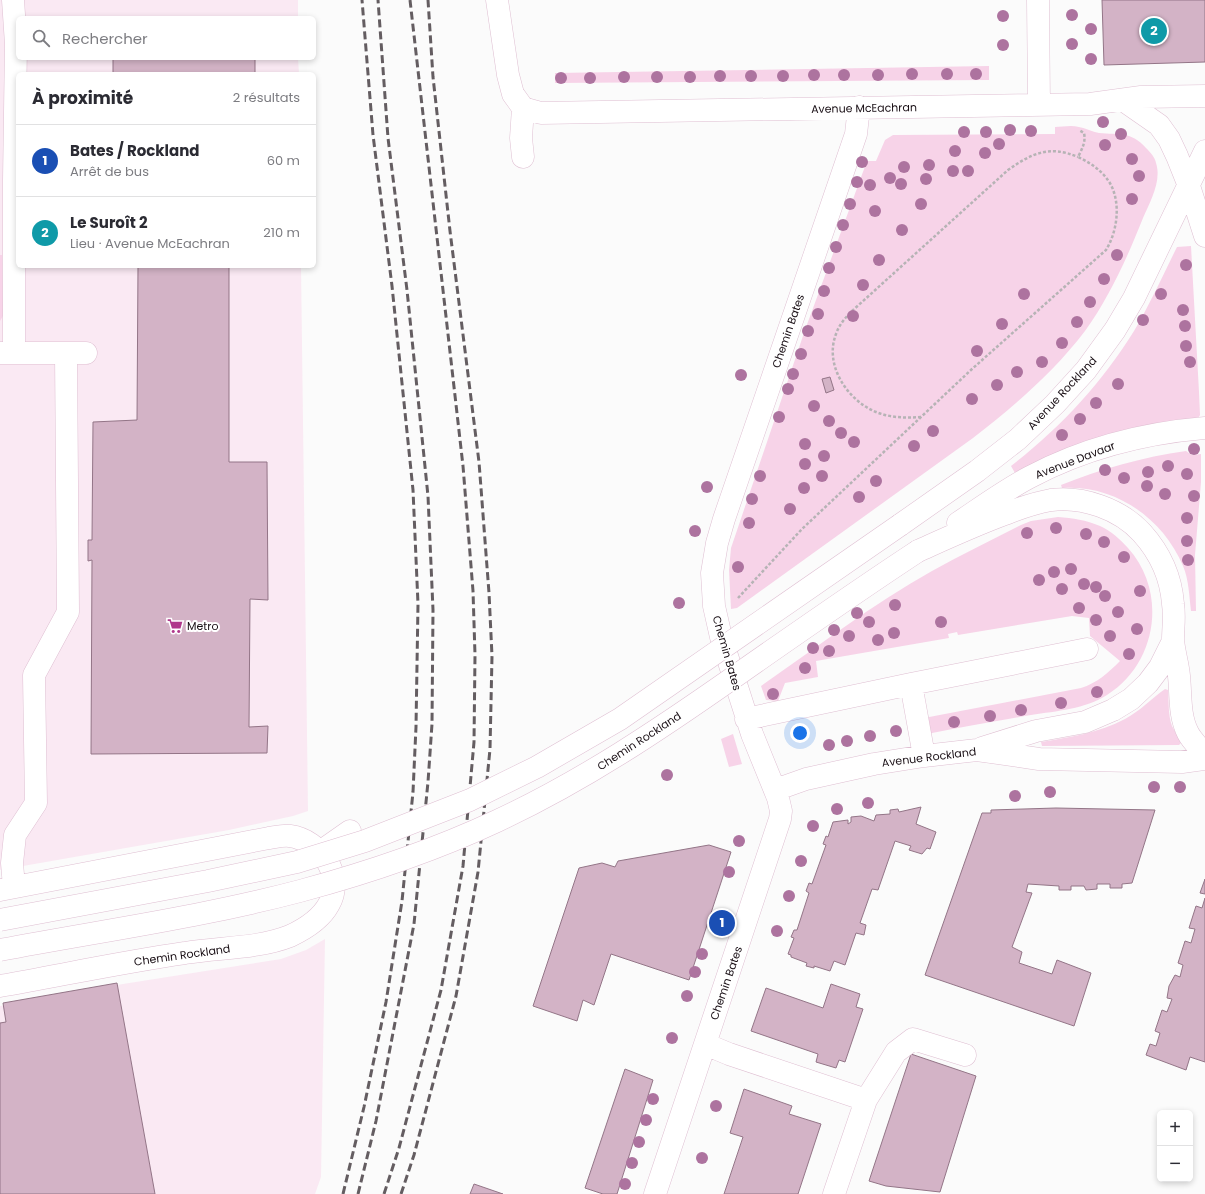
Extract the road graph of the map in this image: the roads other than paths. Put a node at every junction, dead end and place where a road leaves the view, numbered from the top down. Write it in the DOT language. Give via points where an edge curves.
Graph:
graph roads {
  1 [pos="13,0"];
  2 [pos="497,0"];
  3 [pos="1038,0"];
  4 [pos="1205,96"];
  5 [pos="1123,100"];
  6 [pos="1039,105"];
  7 [pos="859,107"];
  8 [pos="523,108"];
  9 [pos="1205,151"];
  10 [pos="523,157"];
  11 [pos="1189,186"];
  12 [pos="1205,236"];
  13 [pos="7,353"];
  14 [pos="1205,428"];
  15 [pos="918,551"];
  16 [pos="1173,642"];
  17 [pos="1087,649"];
  18 [pos="911,684"];
  19 [pos="746,719"];
  20 [pos="977,750"];
  21 [pos="1205,754"];
  22 [pos="924,756"];
  23 [pos="1205,759"];
  24 [pos="775,790"];
  25 [pos="350,831"];
  26 [pos="320,852"];
  27 [pos="7,888"];
  28 [pos="0,920"];
  29 [pos="0,950"];
  30 [pos="0,986"];
  31 [pos="705,1044"];
  32 [pos="965,1055"];
  33 [pos="866,1100"];
  34 [pos="655,1194"];
  35 [pos="834,1194"];
  1 -- 13 [label="street" via="16,44 14,180"];
  2 -- 8 [label="street" via="510,85"];
  3 -- 6 [label="street"];
  4 -- 5 [label="street, Avenue McEachran" via="1157,96"];
  5 -- 6 [label="street, Avenue McEachran" via="1090,104"];
  5 -- 11 [label="street" via="1153,120 1165,132"];
  6 -- 7 [label="street, Avenue McEachran"];
  7 -- 8 [label="street, Avenue McEachran" via="550,113"];
  7 -- 19 [label="street, Chemin Bates" via="856,134 717,543 712,573 717,621"];
  8 -- 10 [label="street"];
  9 -- 11 [label="street, Avenue Rockland"];
  11 -- 12 [label="street"];
  11 -- 28 [label="street, Avenue Rockland, bridge" via="1134,298 1115,330 1086,370 1018,439 978,471 625,716 537,767 470,800 359,843 297,862"];
  13 -- 27 [label="street" via="76,353 68,612 34,675 36,804 15,835"];
  14 -- 15 [label="street, Avenue Davaar" via="1135,439 1064,461 1005,491"];
  15 -- 16 [label="street" via="977,525 1051,500 1071,500 1102,507 1137,528 1161,560 1172,595"];
  15 -- 29 [label="street, Chemin Rockland, bridge" via="621,753 495,822 402,859 298,892 206,912"];
  16 -- 20 [label="street" via="1148,683 1131,699 1113,710 1085,722 1036,731"];
  16 -- 21 [label="street" via="1179,674 1182,716 1188,733"];
  17 -- 18 [label="street"];
  18 -- 19 [label="street"];
  18 -- 22 [label="street"];
  19 -- 24 [label="street, Chemin Bates"];
  20 -- 22 [label="street, Avenue Rockland"];
  20 -- 23 [label="street, Avenue Rockland" via="1039,759 1182,762"];
  22 -- 24 [label="street, Avenue Rockland" via="818,776"];
  24 -- 31 [label="street, Chemin Bates" via="781,811 779,826"];
  25 -- 26 [label="street"];
  26 -- 27 [label="street, Chemin Rockland" via="301,839 282,836"];
  26 -- 30 [label="street, Chemin Rockland" via="332,871 334,887 331,899 321,915 291,935 261,944 184,953"];
  31 -- 33 [label="street"];
  31 -- 34 [label="street, Chemin Bates"];
  32 -- 33 [label="street" via="913,1039 896,1052"];
  33 -- 35 [label="street"];
}
